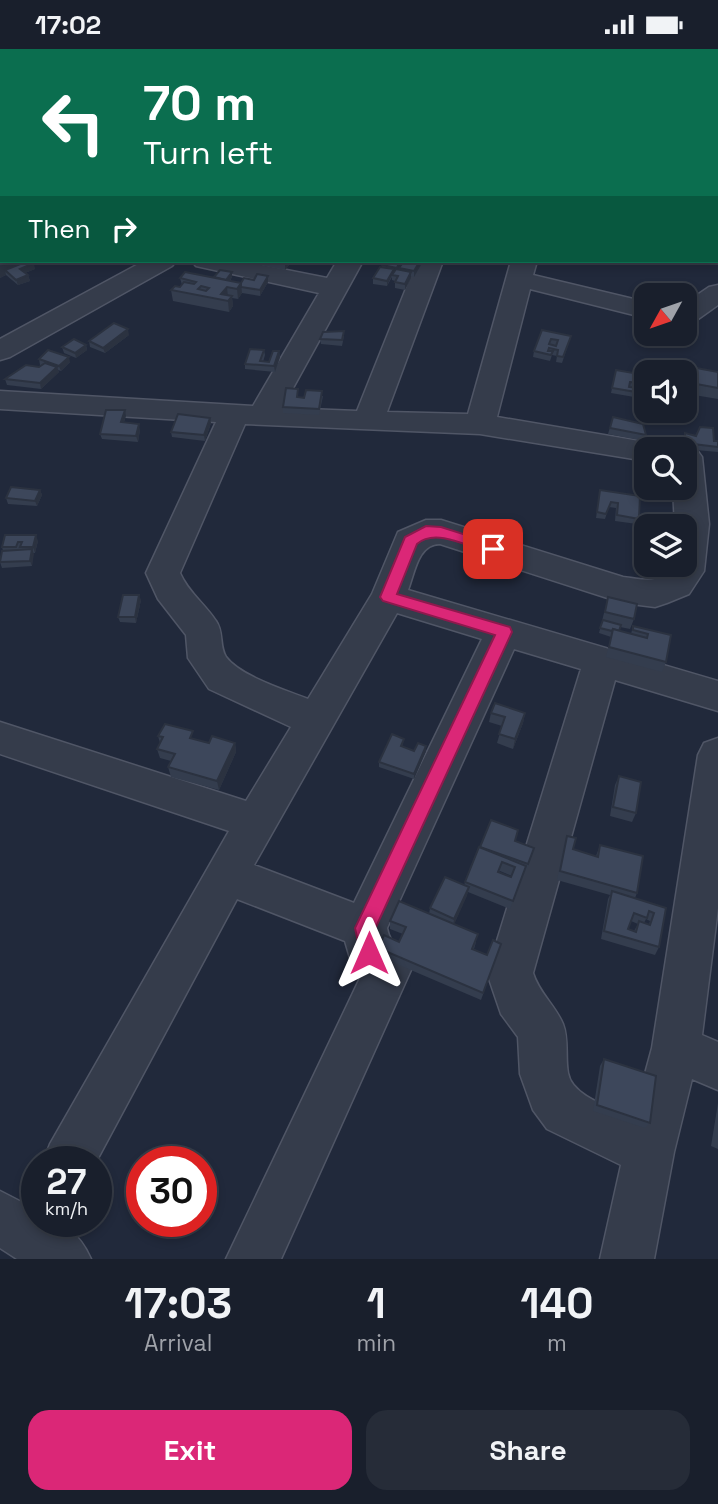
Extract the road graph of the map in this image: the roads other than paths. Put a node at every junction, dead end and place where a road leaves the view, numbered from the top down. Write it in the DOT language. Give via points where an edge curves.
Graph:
graph roads {
  1 [pos="215,263"];
  2 [pos="349,263"];
  3 [pos="429,263"];
  4 [pos="145,265"];
  5 [pos="521,270"];
  6 [pos="335,288"];
  7 [pos="718,293"];
  8 [pos="634,306"];
  9 [pos="697,307"];
  10 [pos="0,351"];
  11 [pos="0,400"];
  12 [pos="248,415"];
  13 [pos="368,421"];
  14 [pos="480,424"];
  15 [pos="634,449"];
  16 [pos="697,466"];
  17 [pos="705,527"];
  18 [pos="388,597"];
  19 [pos="504,632"];
  20 [pos="602,661"];
  21 [pos="718,696"];
  22 [pos="315,720"];
  23 [pos="7,752"];
  24 [pos="718,755"];
  25 [pos="256,822"];
  26 [pos="227,875"];
  27 [pos="705,921"];
  28 [pos="365,928"];
  29 [pos="697,1057"];
  30 [pos="77,1146"];
  31 [pos="649,1151"];
  32 [pos="253,1259"];
  33 [pos="627,1259"];
  1 -- 6 [label="street"];
  2 -- 6 [label="street"];
  3 -- 13 [label="street"];
  4 -- 10 [label="street"];
  5 -- 8 [label="street"];
  5 -- 14 [label="street"];
  6 -- 12 [label="street"];
  7 -- 9 [label="street"];
  11 -- 12 [label="street"];
  12 -- 13 [label="street"];
  12 -- 22 [label="street" via="163,573 170,590 204,631 206,658 222,678"];
  13 -- 14 [label="street"];
  14 -- 15 [label="street"];
  16 -- 17 [label="street"];
  17 -- 18 [label="street" via="677,585 655,594 623,590 441,532 426,532 410,541"];
  18 -- 19 [label="street"];
  18 -- 22 [label="street"];
  19 -- 20 [label="street"];
  19 -- 28 [label="street"];
  20 -- 21 [label="street"];
  20 -- 31 [label="street" via="510,973 517,997 541,1028 550,1093 565,1111"];
  22 -- 25 [label="street"];
  23 -- 25 [label="street"];
  24 -- 27 [label="street"];
  25 -- 26 [label="street"];
  26 -- 28 [label="street"];
  26 -- 30 [label="street"];
  27 -- 29 [label="street"];
  28 -- 32 [label="street" via="369,953 388,970"];
  29 -- 31 [label="street"];
  31 -- 33 [label="street"];
}
